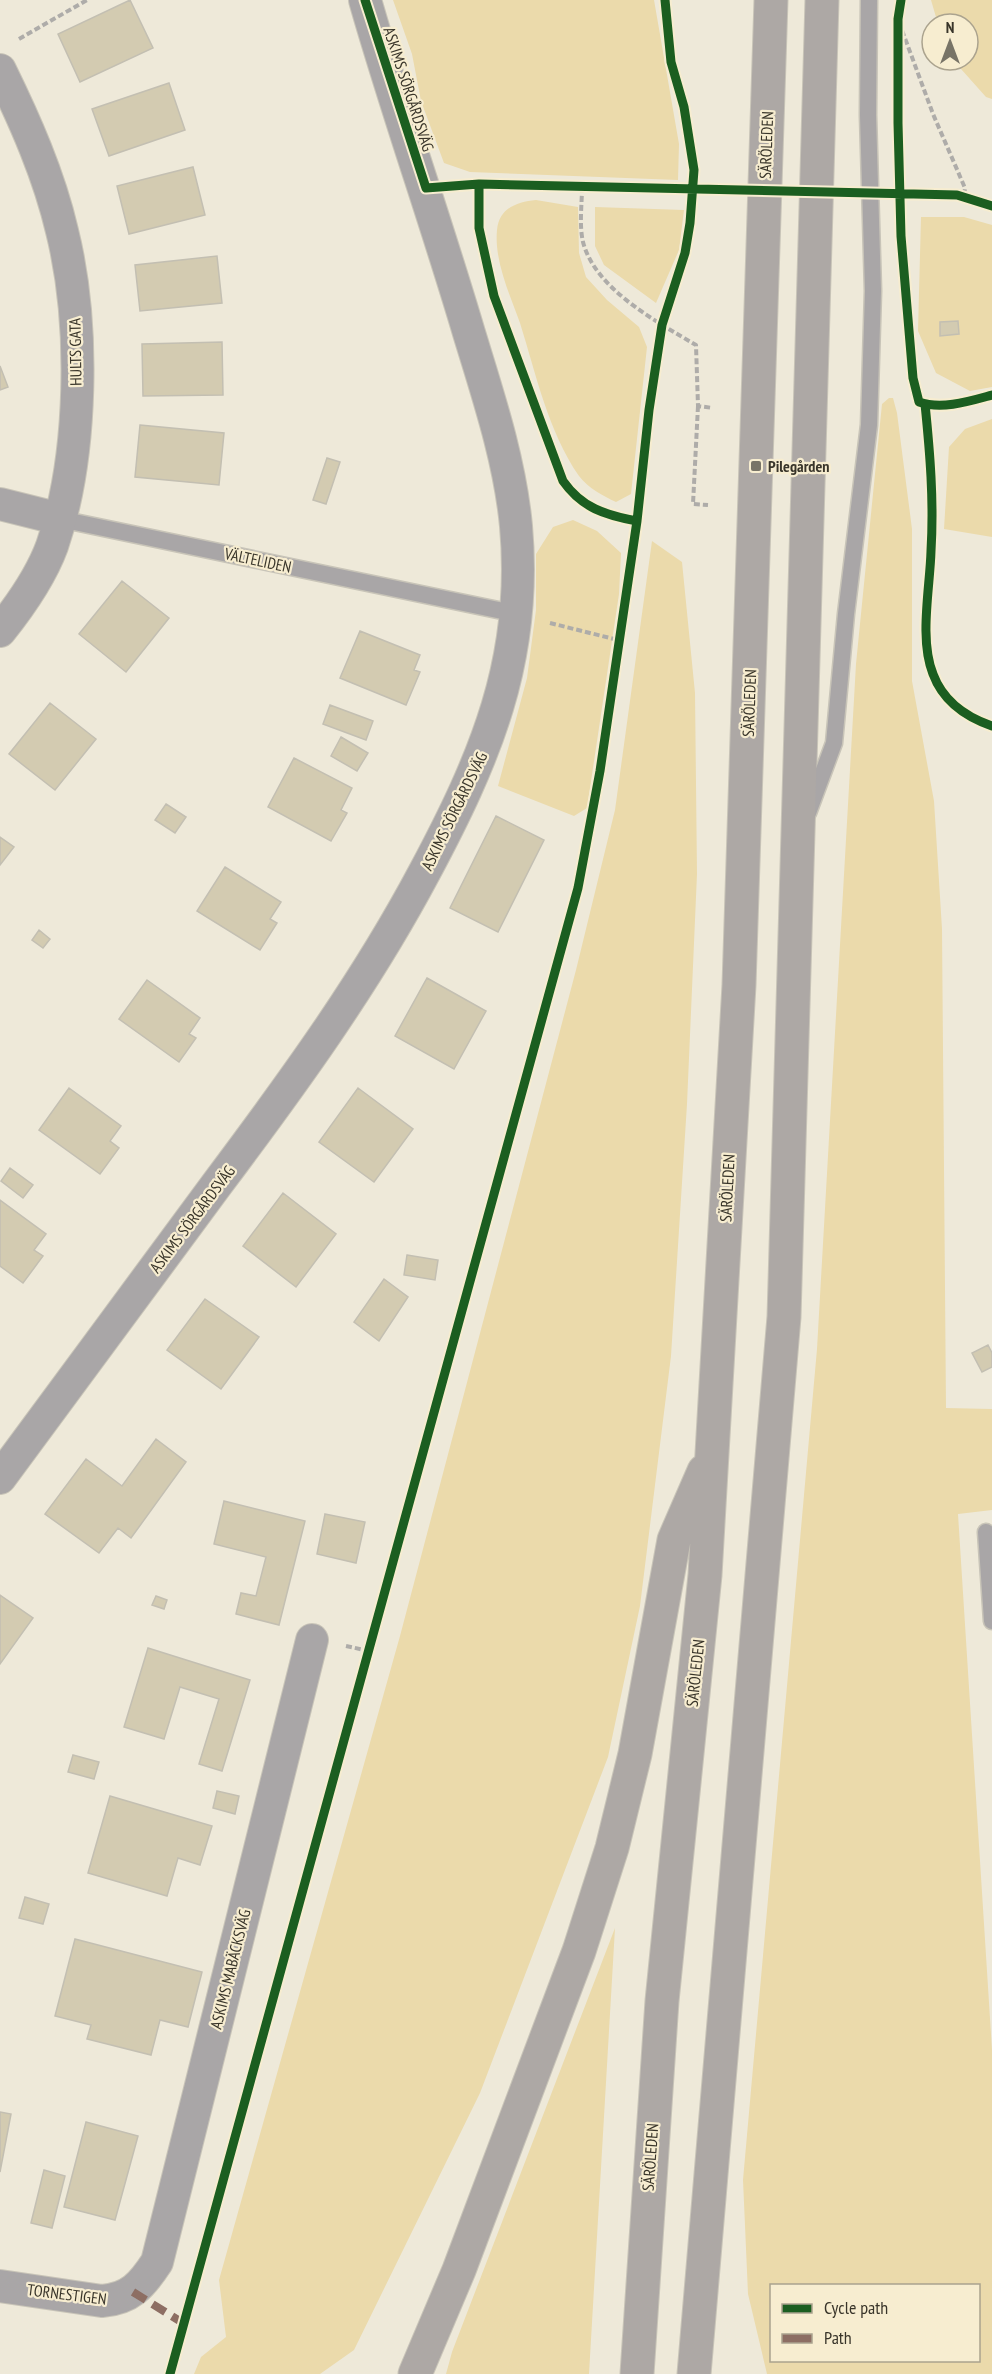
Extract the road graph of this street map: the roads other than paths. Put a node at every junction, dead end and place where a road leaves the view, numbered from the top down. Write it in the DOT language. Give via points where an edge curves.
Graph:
graph roads {
  1 [pos="365,0"];
  2 [pos="771,0"];
  3 [pos="822,0"];
  4 [pos="869,0"];
  5 [pos="5,57"];
  6 [pos="0,504"];
  7 [pos="60,519"];
  8 [pos="528,617"];
  9 [pos="0,631"];
  10 [pos="799,840"];
  11 [pos="712,1453"];
  12 [pos="0,1478"];
  13 [pos="986,1532"];
  14 [pos="992,1621"];
  15 [pos="312,1640"];
  16 [pos="0,2286"];
  17 [pos="133,2292"];
  18 [pos="415,2374"];
  19 [pos="637,2374"];
  20 [pos="694,2374"];
  1 -- 8 [label="street, ASKIMS SÖRGÅRDSVÄG" via="426,188 508,473"];
  2 -- 11 [label="main road, SÄRÖLEDEN" via="740,949"];
  3 -- 10 [label="main road"];
  4 -- 10 [label="lane" via="873,291 869,425 834,743"];
  5 -- 7 [label="street, HULTS GATA" via="63,232 71,279 77,331 77,388 71,460"];
  6 -- 7 [label="street, VÄLTELIDEN"];
  7 -- 8 [label="lane, VÄLTELIDEN"];
  7 -- 9 [label="street, HULTS GATA" via="38,574"];
  8 -- 12 [label="street, ASKIMS SÖRGÅRDSVÄG" via="486,747 463,801 394,929 303,1068"];
  10 -- 20 [label="main road" via="784,1317"];
  11 -- 18 [label="main road" via="674,1540 635,1754 612,1848 579,1951 459,2270"];
  11 -- 19 [label="main road, SÄRÖLEDEN" via="705,1575 656,2084"];
  13 -- 14 [label="lane"];
  15 -- 17 [label="street, ASKIMS MABÄCKSVÄG" via="157,2262"];
  16 -- 17 [label="street, TORNESTIGEN" via="102,2301 119,2300"];
}
